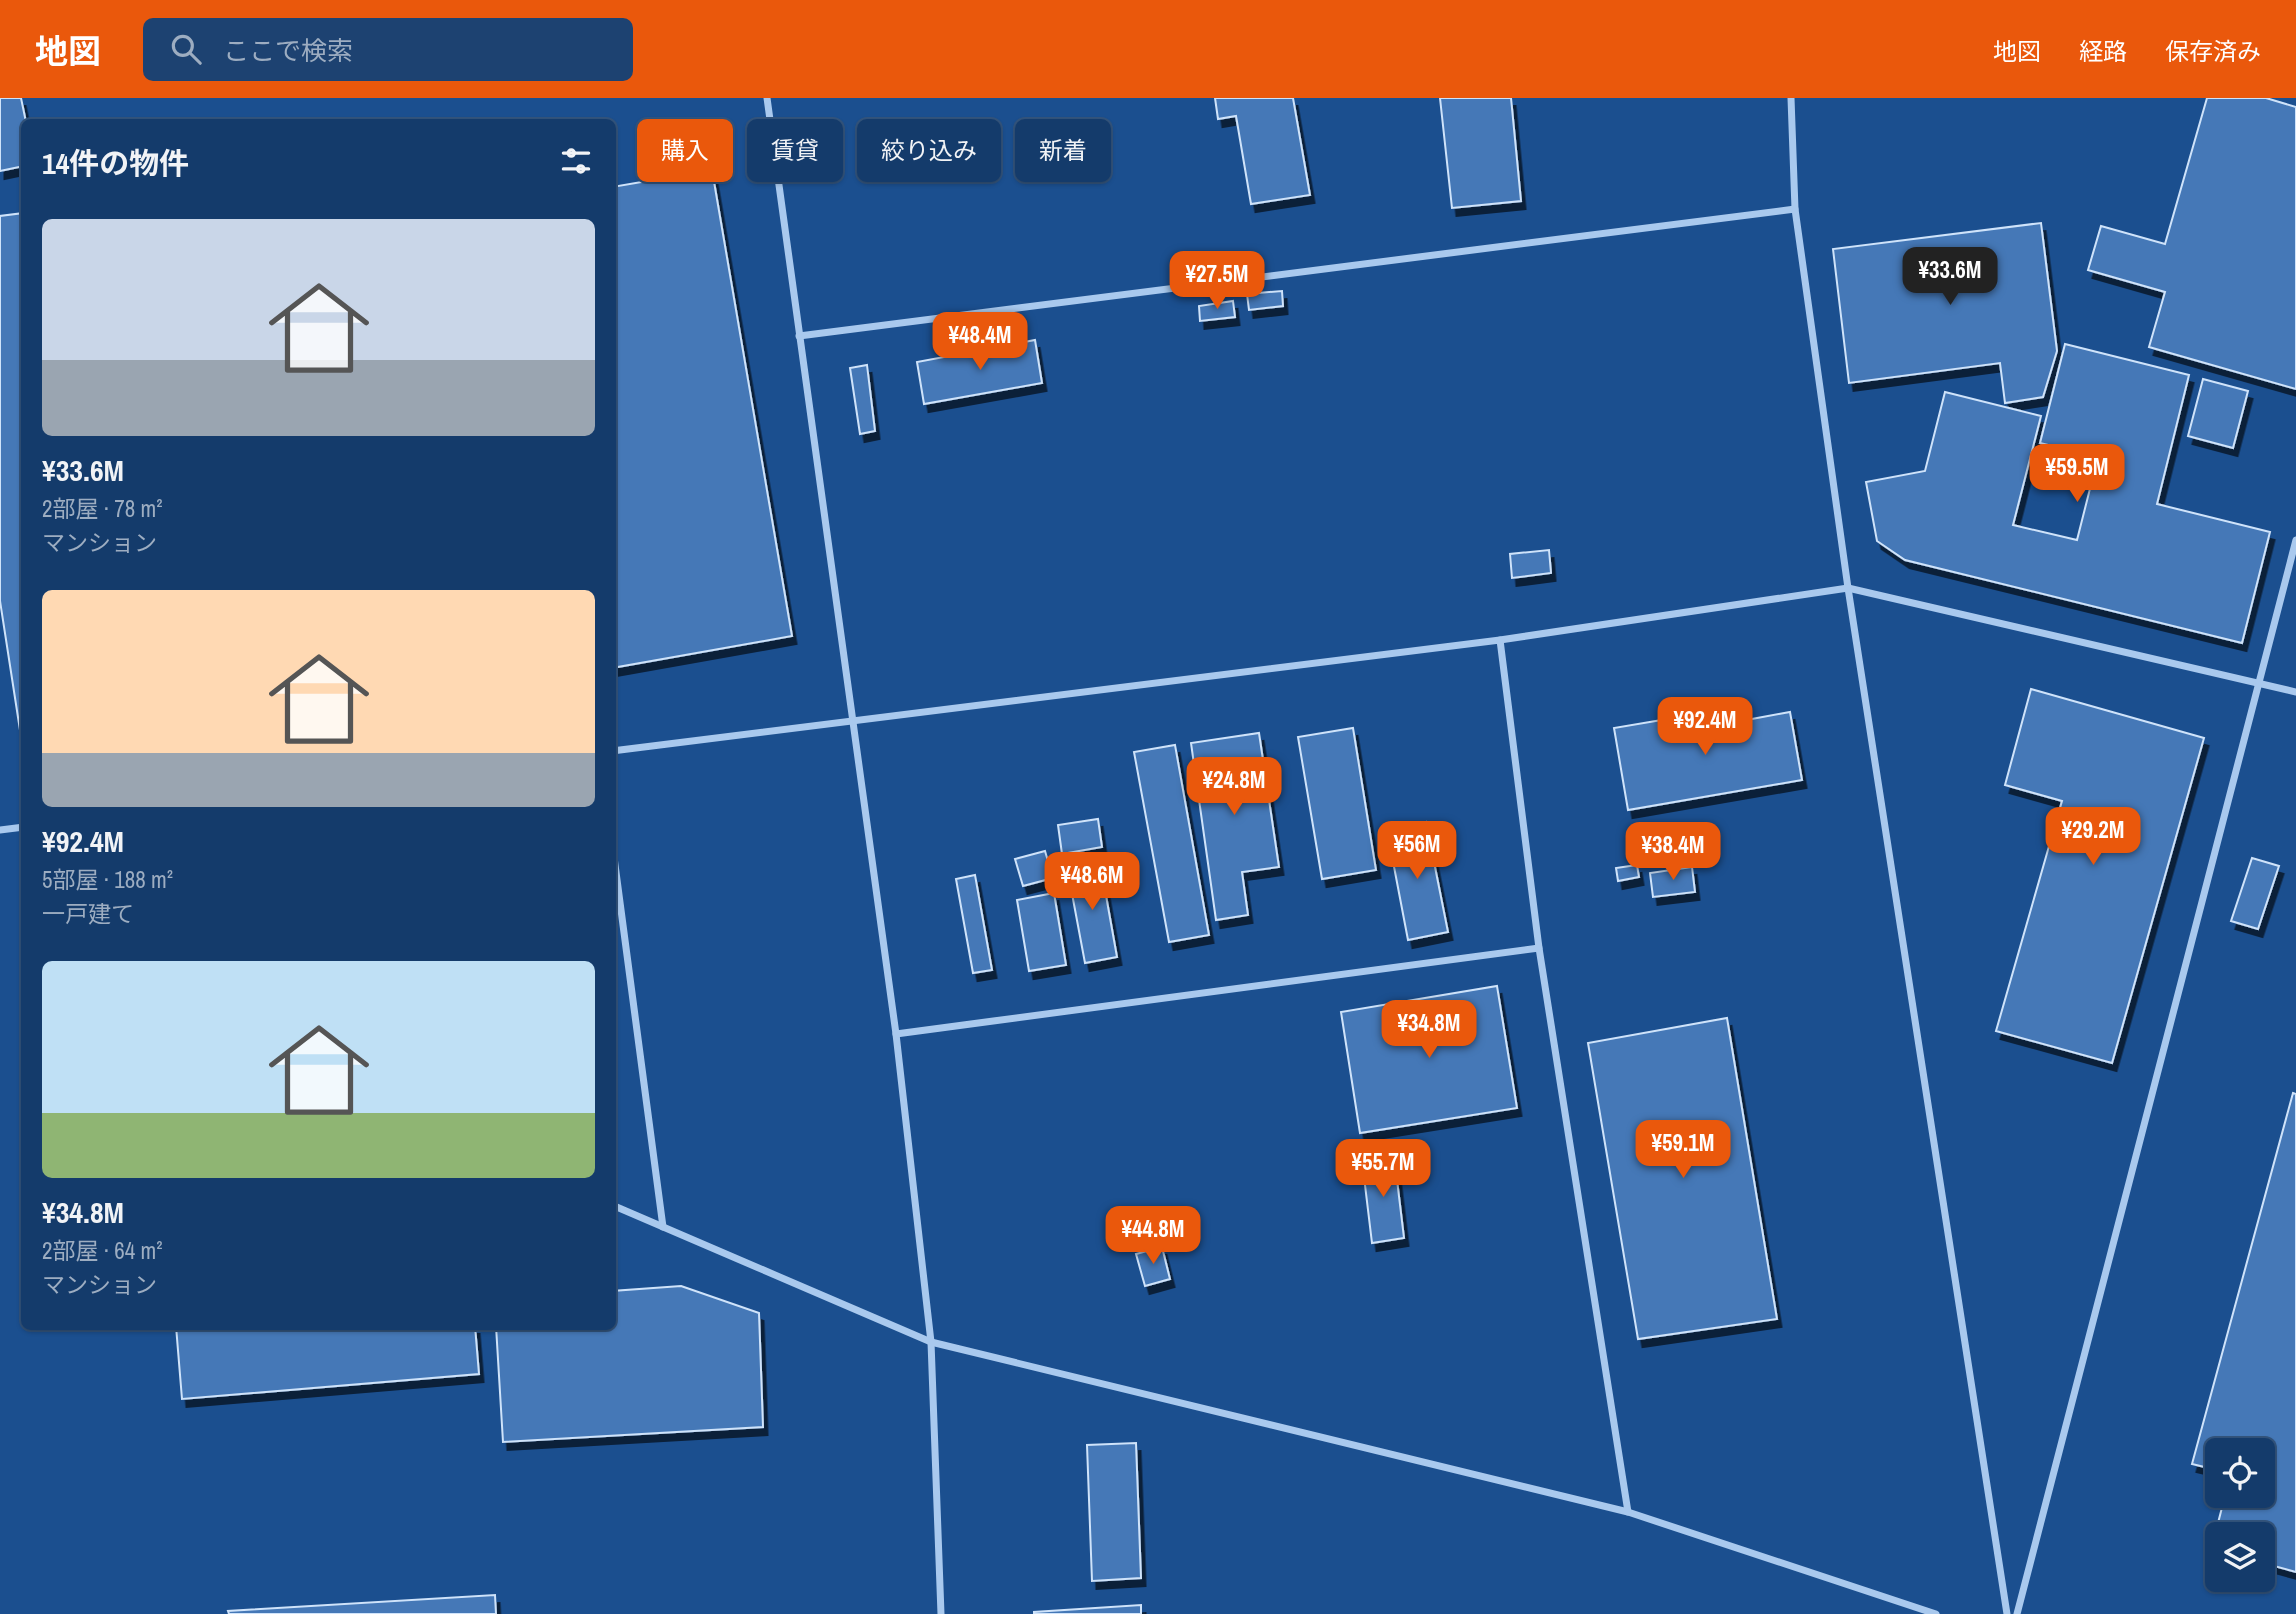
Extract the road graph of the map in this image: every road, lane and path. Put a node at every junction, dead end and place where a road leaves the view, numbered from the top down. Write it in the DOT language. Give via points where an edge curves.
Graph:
graph roads {
  1 [pos="767,98"];
  2 [pos="1791,98"];
  3 [pos="1795,209"];
  4 [pos="799,336"];
  5 [pos="2296,540"];
  6 [pos="1848,588"];
  7 [pos="1500,640"];
  8 [pos="2259,682"];
  9 [pos="2296,692"];
  10 [pos="855,720"];
  11 [pos="616,750"];
  12 [pos="21,827"];
  13 [pos="0,830"];
  14 [pos="616,872"];
  15 [pos="1539,948"];
  16 [pos="896,1034"];
  17 [pos="616,1207"];
  18 [pos="663,1227"];
  19 [pos="931,1342"];
  20 [pos="1628,1512"];
  21 [pos="941,1614"];
  22 [pos="1936,1614"];
  23 [pos="2007,1614"];
  24 [pos="2017,1614"];
  1 -- 4 [label="street"];
  2 -- 3 [label="street"];
  3 -- 4 [label="street"];
  3 -- 6 [label="street"];
  4 -- 10 [label="street"];
  5 -- 8 [label="street"];
  6 -- 7 [label="street"];
  6 -- 8 [label="street"];
  6 -- 23 [label="street"];
  7 -- 10 [label="street"];
  7 -- 15 [label="street"];
  8 -- 9 [label="street"];
  8 -- 24 [label="street"];
  10 -- 11 [label="street"];
  10 -- 16 [label="street"];
  12 -- 13 [label="street"];
  14 -- 18 [label="street"];
  15 -- 16 [label="street"];
  15 -- 20 [label="street"];
  16 -- 19 [label="street"];
  17 -- 18 [label="street"];
  18 -- 19 [label="street"];
  19 -- 20 [label="street"];
  19 -- 21 [label="street"];
  20 -- 22 [label="street"];
}
